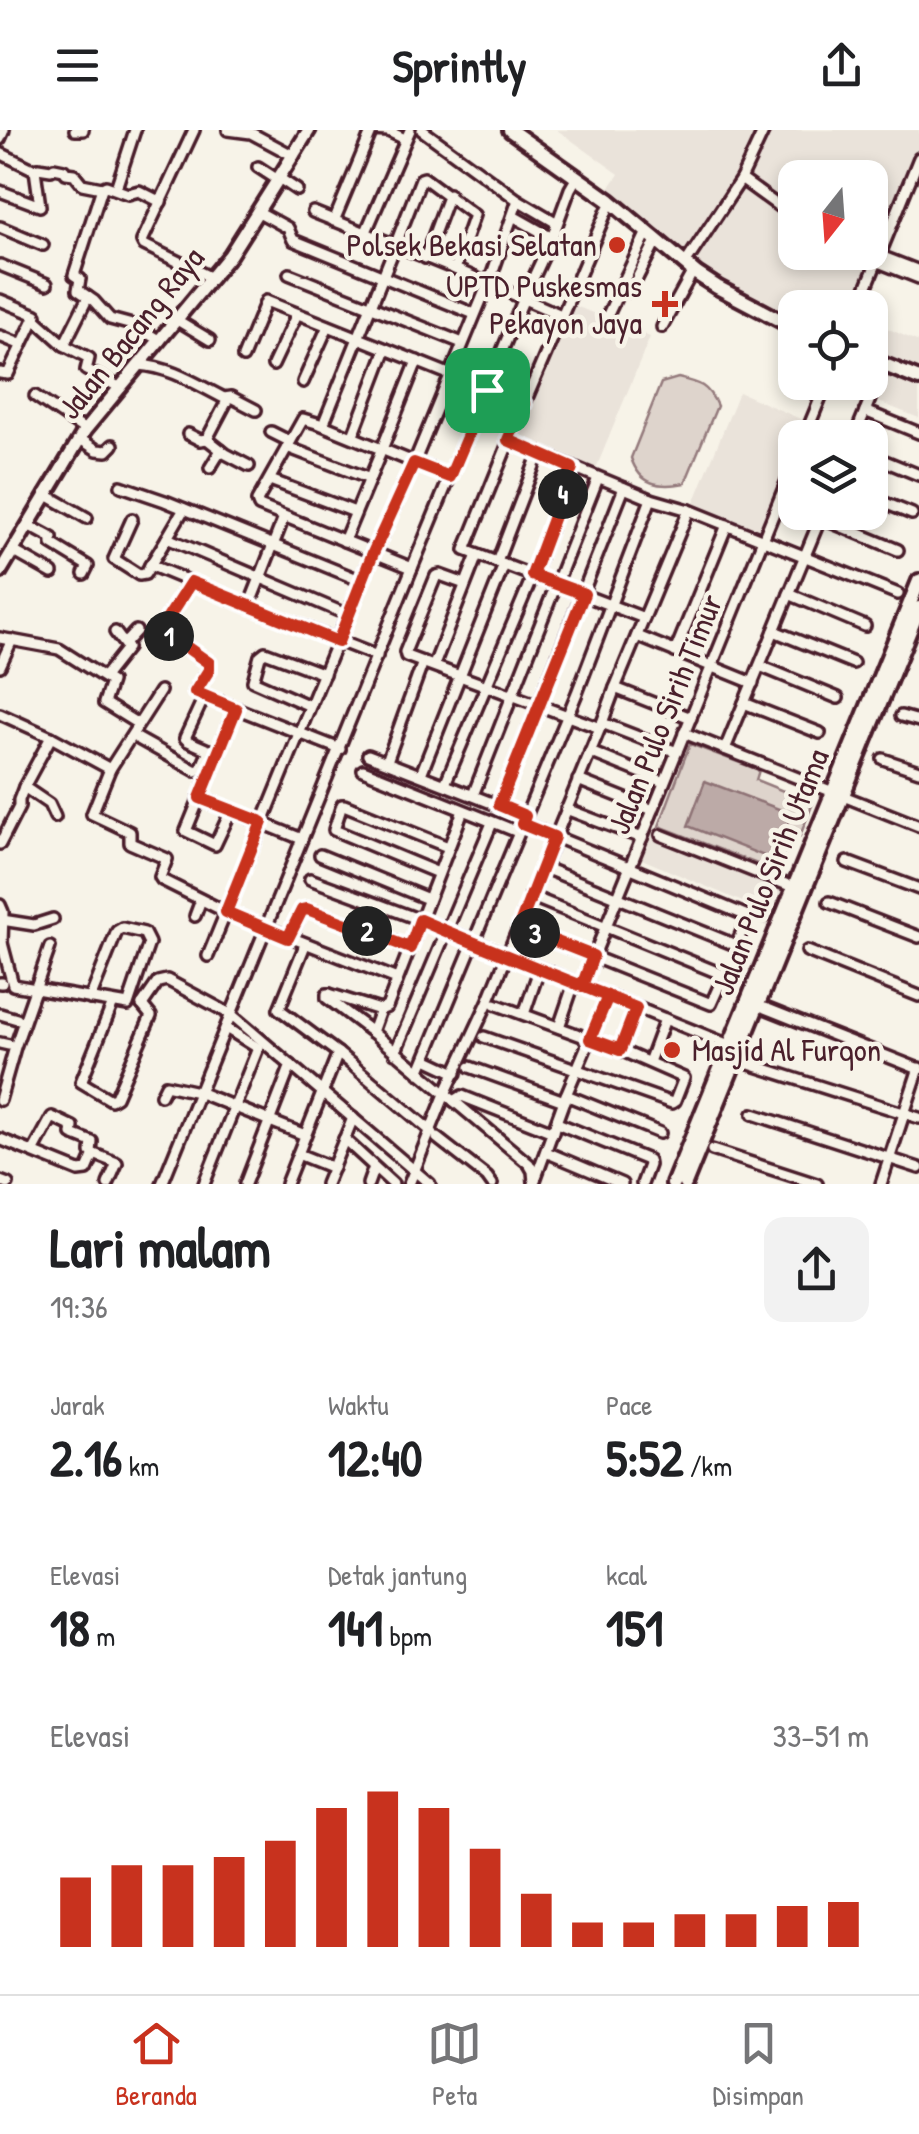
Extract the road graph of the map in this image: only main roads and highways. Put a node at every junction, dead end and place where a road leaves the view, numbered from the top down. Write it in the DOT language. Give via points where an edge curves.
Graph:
graph roads {
  1 [pos="510,130"];
  2 [pos="778,319"];
  3 [pos="888,366"];
  4 [pos="919,378"];
  5 [pos="919,581"];
  6 [pos="912,602"];
  7 [pos="837,794"];
  8 [pos="673,1184"];
  9 [pos="684,1184"];
  1 -- 2 [label="main road" via="717,287"];
  3 -- 4 [label="main road"];
  5 -- 6 [label="main road, Jalan Pulo Sirih Utama"];
  6 -- 7 [label="main road, Jalan Pulo Sirih Utama"];
  7 -- 8 [label="main road, Jalan Pulo Sirih Utama" via="792,887"];
  7 -- 9 [label="main road, Jalan Pulo Sirih Utama"];
}
